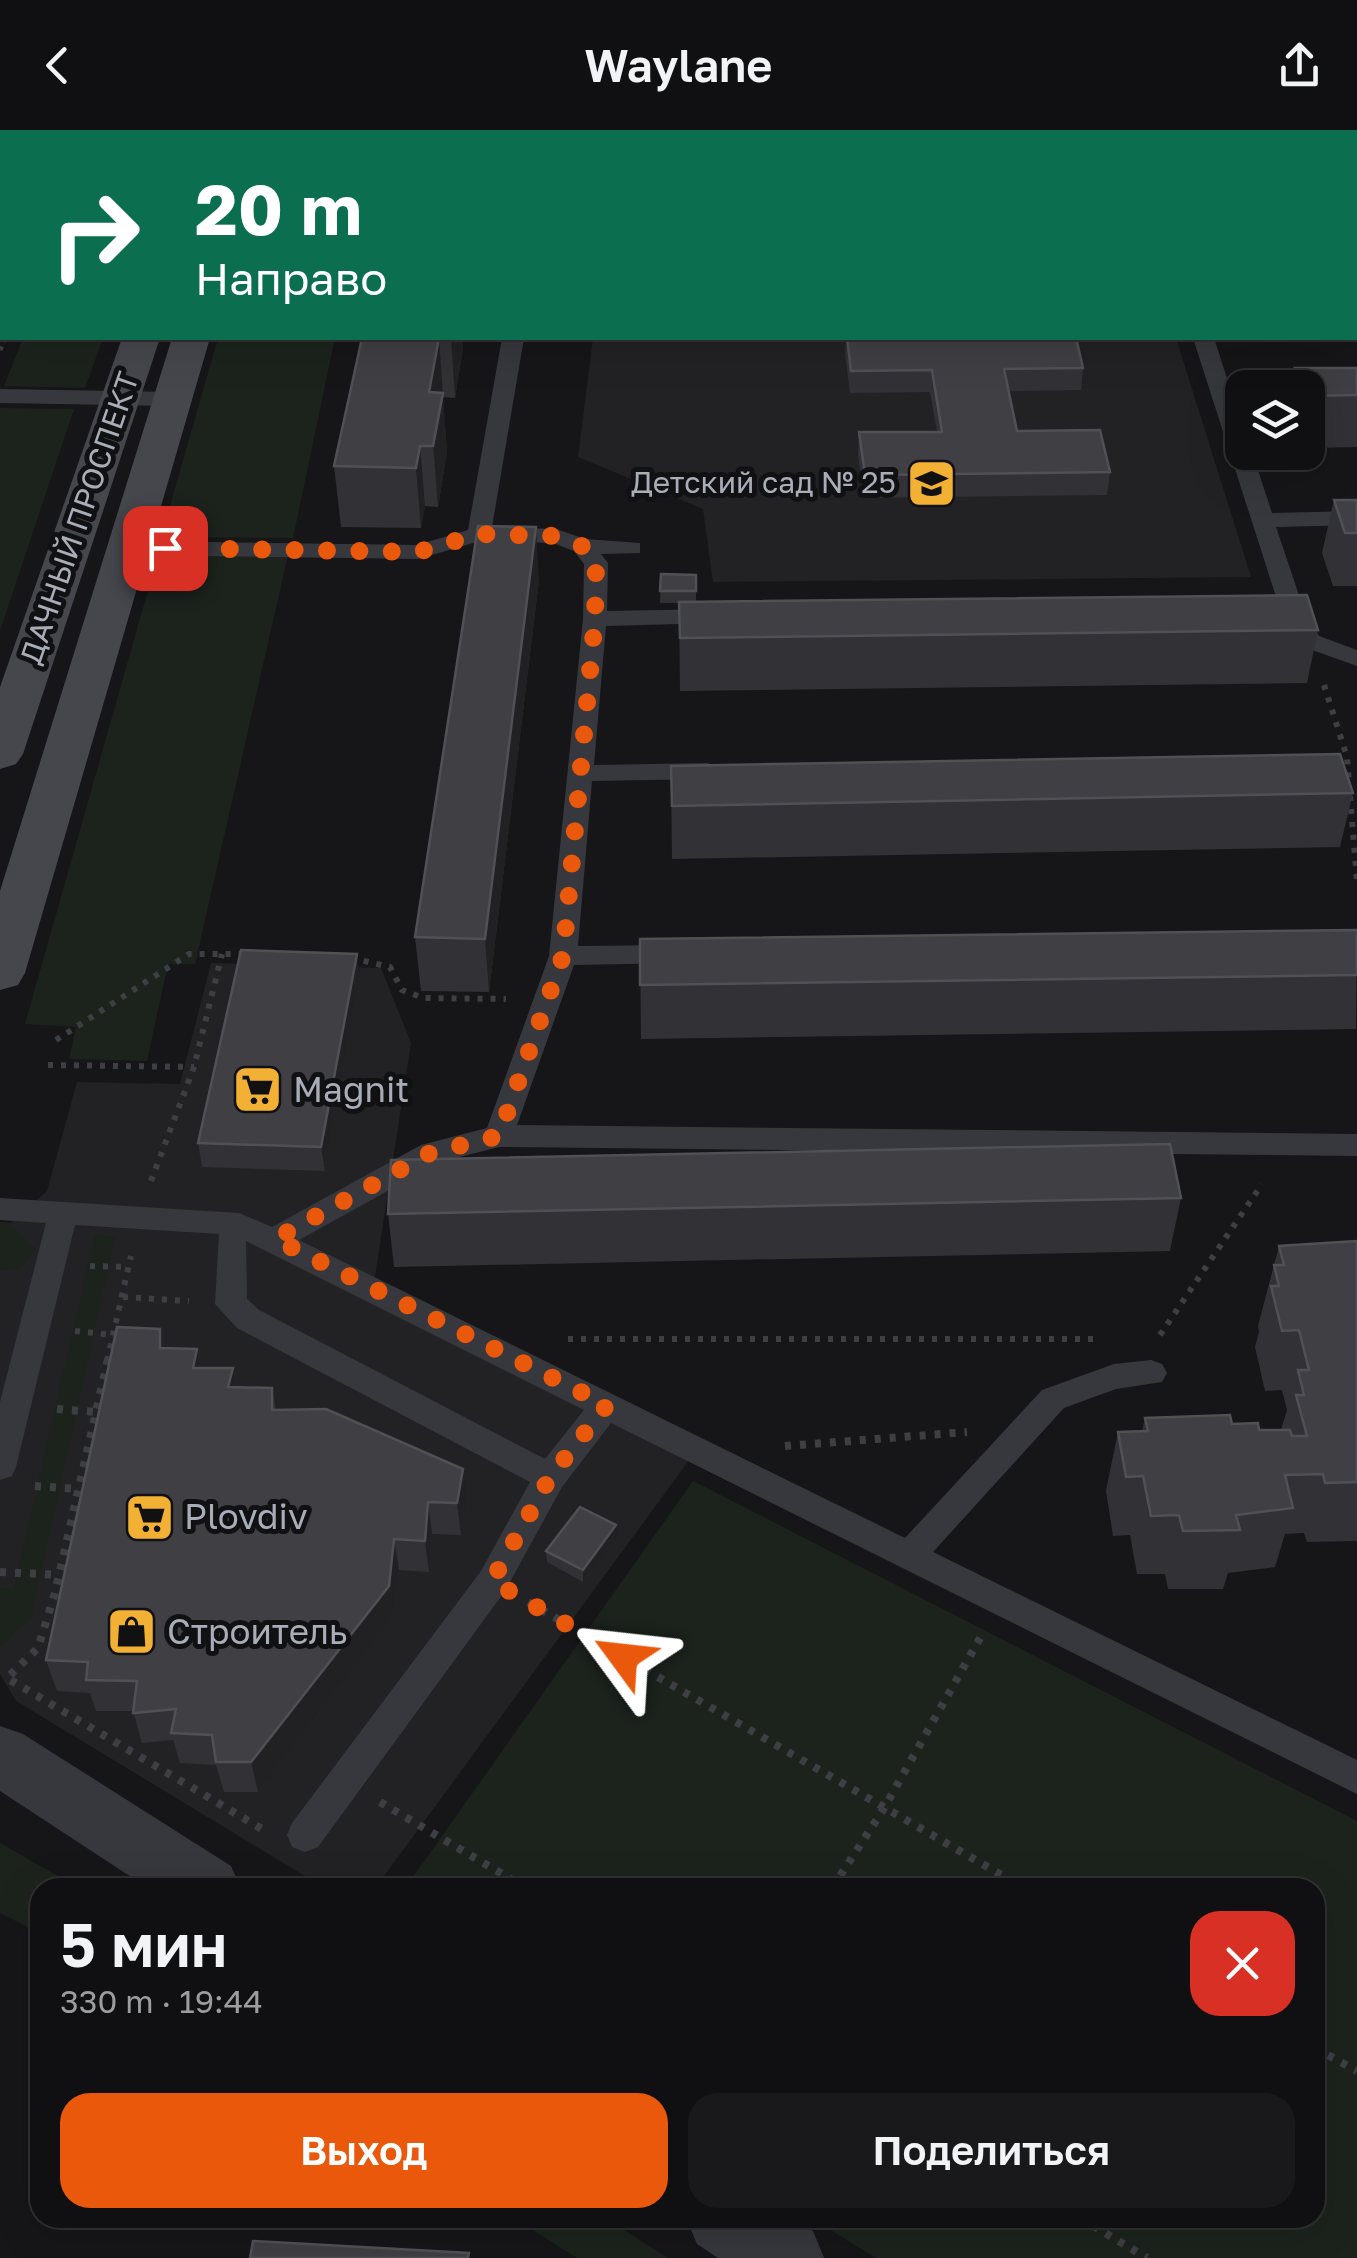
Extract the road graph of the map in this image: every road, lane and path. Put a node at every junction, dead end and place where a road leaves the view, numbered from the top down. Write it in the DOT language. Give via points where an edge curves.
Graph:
graph roads {
  1 [pos="140,340"];
  2 [pos="190,340"];
  3 [pos="513,340"];
  4 [pos="1204,340"];
  5 [pos="1225,381"];
  6 [pos="0,396"];
  7 [pos="122,398"];
  8 [pos="173,399"];
  9 [pos="1250,470"];
  10 [pos="1357,518"];
  11 [pos="1262,520"];
  12 [pos="479,534"];
  13 [pos="582,546"];
  14 [pos="130,548"];
  15 [pos="632,548"];
  16 [pos="1254,613"];
  17 [pos="1293,613"];
  18 [pos="745,616"];
  19 [pos="595,619"];
  20 [pos="1310,640"];
  21 [pos="1357,659"];
  22 [pos="2,741"];
  23 [pos="1347,757"];
  24 [pos="1331,758"];
  25 [pos="740,770"];
  26 [pos="581,773"];
  27 [pos="1357,881"];
  28 [pos="702,953"];
  29 [pos="222,954"];
  30 [pos="258,955"];
  31 [pos="563,956"];
  32 [pos="332,957"];
  33 [pos="0,973"];
  34 [pos="547,999"];
  35 [pos="56,1040"];
  36 [pos="48,1065"];
  37 [pos="194,1067"];
  38 [pos="499,1136"];
  39 [pos="1357,1145"];
  40 [pos="1288,1146"];
  41 [pos="0,1208"];
  42 [pos="64,1210"];
  43 [pos="139,1215"];
  44 [pos="238,1224"];
  45 [pos="275,1239"];
  46 [pos="123,1297"];
  47 [pos="230,1304"];
  48 [pos="550,1339"];
  49 [pos="1098,1340"];
  50 [pos="1157,1340"];
  51 [pos="1152,1373"];
  52 [pos="607,1405"];
  53 [pos="974,1432"];
  54 [pos="777,1446"];
  55 [pos="0,1467"];
  56 [pos="550,1477"];
  57 [pos="908,1557"];
  58 [pos="0,1572"];
  59 [pos="59,1575"];
  60 [pos="492,1581"];
  61 [pos="55,1593"];
  62 [pos="64,1601"];
  63 [pos="1000,1602"];
  64 [pos="0,1755"];
  65 [pos="1357,1778"];
  66 [pos="344,1781"];
  67 [pos="883,1810"];
  68 [pos="305,1835"];
  69 [pos="191,1878"];
  70 [pos="509,1878"];
  71 [pos="839,1878"];
  72 [pos="1006,1878"];
  73 [pos="1325,2053"];
  74 [pos="1357,2071"];
  75 [pos="739,2228"];
  76 [pos="1097,2228"];
  77 [pos="786,2258"];
  78 [pos="1147,2258"];
  1 -- 7 [label="main road, ДАЧНЫЙ ПРОСПЕКТ"];
  2 -- 8 [label="main road, ДАЧНЫЙ ПРОСПЕКТ"];
  3 -- 12 [label="lane"];
  4 -- 5 [label="lane"];
  6 -- 7 [label="lane"];
  7 -- 8 [label="lane"];
  7 -- 22 [label="main road, ДАЧНЫЙ ПРОСПЕКТ"];
  8 -- 14 [label="main road, ДАЧНЫЙ ПРОСПЕКТ"];
  9 -- 11 [label="lane"];
  10 -- 11 [label="lane"];
  11 -- 17 [label="lane"];
  12 -- 13 [label="lane" via="556,536"];
  12 -- 14 [label="lane" via="418,552"];
  13 -- 15 [label="lane"];
  13 -- 19 [label="lane" via="596,563"];
  14 -- 33 [label="main road, ДАЧНЫЙ ПРОСПЕКТ"];
  16 -- 17 [label="lane"];
  17 -- 20 [label="lane"];
  18 -- 19 [label="lane"];
  19 -- 26 [label="lane"];
  20 -- 21 [label="lane"];
  20 -- 23 [label="path"];
  23 -- 24 [label="path"];
  23 -- 27 [label="path"];
  25 -- 26 [label="lane"];
  26 -- 31 [label="lane"];
  28 -- 31 [label="lane"];
  29 -- 30 [label="path"];
  29 -- 35 [label="path" via="189,954"];
  29 -- 37 [label="path"];
  31 -- 34 [label="lane"];
  32 -- 34 [label="path" via="390,966 402,990 423,998"];
  34 -- 38 [label="lane"];
  36 -- 37 [label="path"];
  37 -- 43 [label="path"];
  38 -- 40 [label="lane"];
  38 -- 45 [label="lane" via="430,1153"];
  39 -- 40 [label="lane"];
  40 -- 50 [label="path"];
  41 -- 42 [label="lane"];
  42 -- 43 [label="lane"];
  42 -- 55 [label="lane"];
  43 -- 44 [label="lane"];
  43 -- 46 [label="path"];
  44 -- 45 [label="lane"];
  44 -- 47 [label="lane" via="231,1241"];
  45 -- 52 [label="lane"];
  46 -- 47 [label="path"];
  46 -- 59 [label="path"];
  47 -- 56 [label="lane" via="248,1320"];
  48 -- 49 [label="path"];
  51 -- 57 [label="lane" via="1114,1377 1053,1399"];
  52 -- 56 [label="lane"];
  52 -- 57 [label="lane"];
  53 -- 54 [label="path"];
  56 -- 60 [label="lane"];
  57 -- 63 [label="lane"];
  58 -- 59 [label="path"];
  59 -- 61 [label="path"];
  60 -- 66 [label="lane"];
  60 -- 67 [label="path"];
  61 -- 62 [label="path"];
  61 -- 68 [label="path" via="38,1648 7,1678 261,1829"];
  63 -- 65 [label="lane"];
  63 -- 67 [label="path"];
  64 -- 69 [label="street"];
  66 -- 68 [label="lane"];
  66 -- 70 [label="path"];
  67 -- 71 [label="path"];
  67 -- 72 [label="path"];
  73 -- 74 [label="path"];
  75 -- 77 [label="street"];
  76 -- 78 [label="path"];
}
